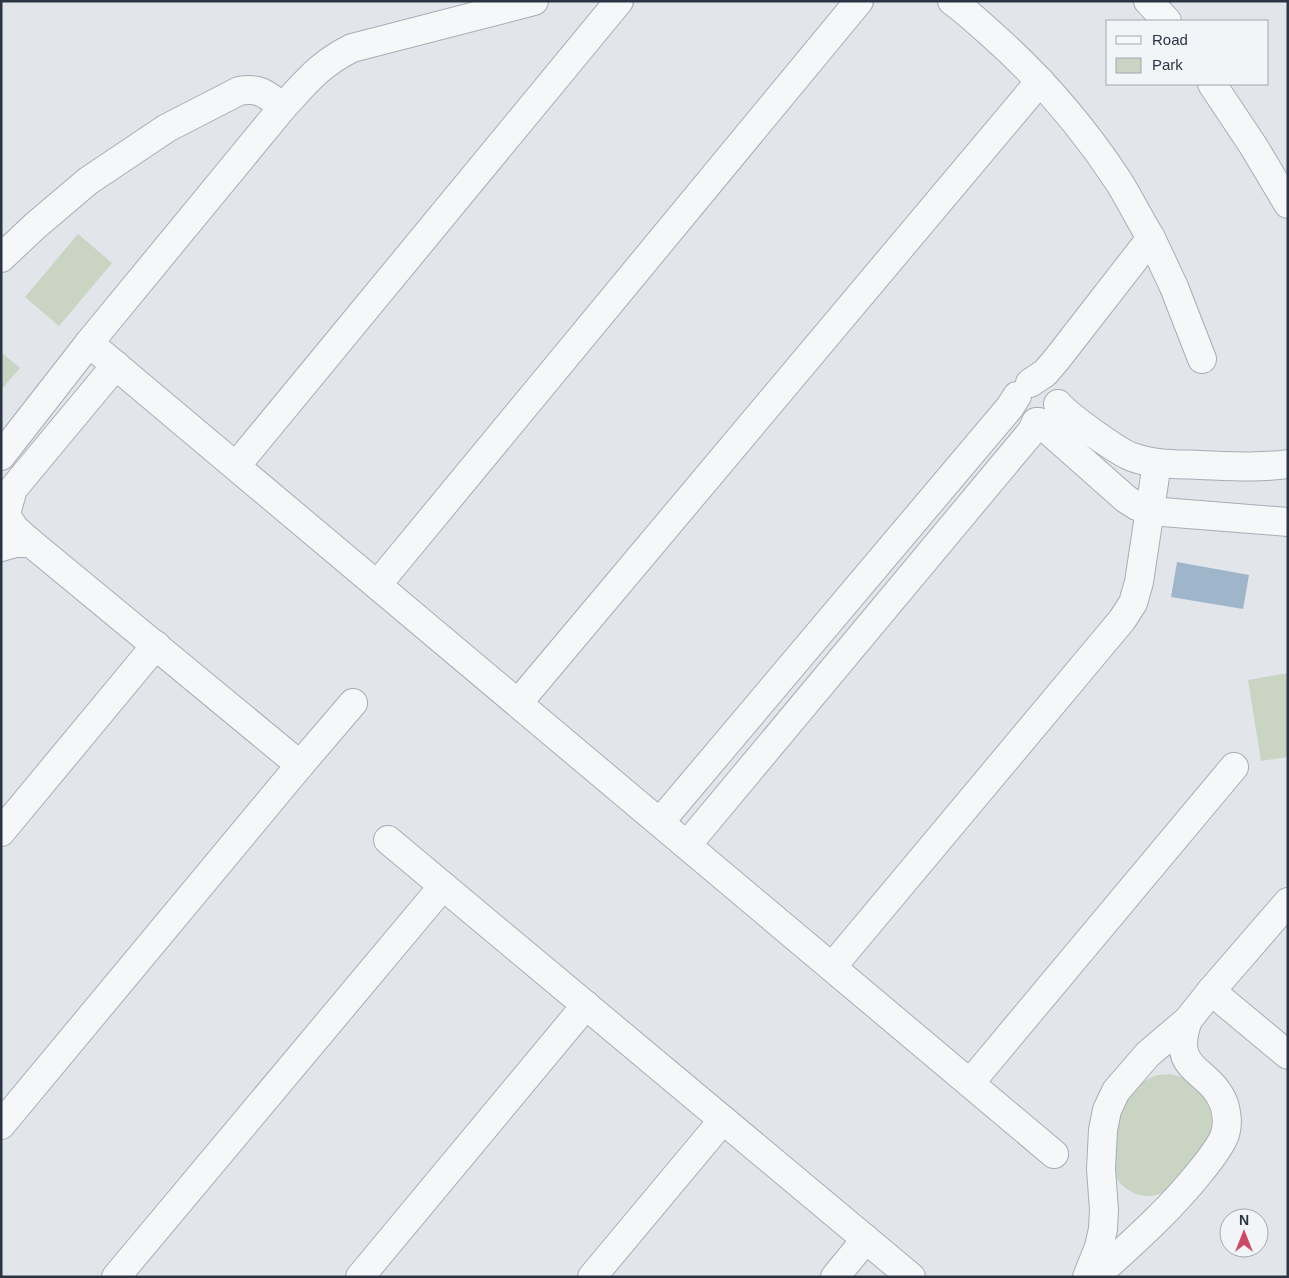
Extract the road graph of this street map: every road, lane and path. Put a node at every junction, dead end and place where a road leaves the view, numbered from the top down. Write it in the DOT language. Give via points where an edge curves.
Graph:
graph roads {
  1 [pos="534,1"];
  2 [pos="620,1"];
  3 [pos="859,1"];
  4 [pos="952,1"];
  5 [pos="1148,1"];
  6 [pos="1166,20"];
  7 [pos="1040,80"];
  8 [pos="1213,85"];
  9 [pos="283,107"];
  10 [pos="1288,204"];
  11 [pos="1151,238"];
  12 [pos="1,258"];
  13 [pos="89,343"];
  14 [pos="1057,359"];
  15 [pos="1202,359"];
  16 [pos="116,365"];
  17 [pos="1024,389"];
  18 [pos="1047,412"];
  19 [pos="1,456"];
  20 [pos="1130,457"];
  21 [pos="1157,463"];
  22 [pos="1288,464"];
  23 [pos="236,466"];
  24 [pos="1109,485"];
  25 [pos="1150,511"];
  26 [pos="1288,522"];
  27 [pos="4,525"];
  28 [pos="377,585"];
  29 [pos="835,614"];
  30 [pos="862,636"];
  31 [pos="156,645"];
  32 [pos="518,703"];
  33 [pos="353,704"];
  34 [pos="300,765"];
  35 [pos="1234,767"];
  36 [pos="660,822"];
  37 [pos="1,832"];
  38 [pos="388,840"];
  39 [pos="687,845"];
  40 [pos="443,886"];
  41 [pos="1288,902"];
  42 [pos="832,967"];
  43 [pos="1211,991"];
  44 [pos="586,1005"];
  45 [pos="1188,1020"];
  46 [pos="1288,1055"];
  47 [pos="970,1083"];
  48 [pos="723,1120"];
  49 [pos="1,1125"];
  50 [pos="1054,1154"];
  51 [pos="866,1239"];
  52 [pos="116,1277"];
  53 [pos="360,1277"];
  54 [pos="592,1277"];
  55 [pos="835,1277"];
  56 [pos="911,1277"];
  57 [pos="1087,1277"];
  58 [pos="1095,1277"];
  1 -- 9 [label="street" via="352,48 316,71"];
  2 -- 23 [label="street"];
  3 -- 28 [label="street"];
  4 -- 7 [label="street"];
  5 -- 6 [label="street"];
  7 -- 11 [label="street" via="1118,182"];
  7 -- 32 [label="street"];
  8 -- 10 [label="street"];
  9 -- 12 [label="street" via="259,90 249,89 167,128 88,181"];
  9 -- 13 [label="street"];
  11 -- 14 [label="street"];
  11 -- 15 [label="street"];
  13 -- 16 [label="street"];
  13 -- 19 [label="street"];
  14 -- 17 [label="street" via="1045,374"];
  14 -- 18 [label="street"];
  16 -- 23 [label="street"];
  16 -- 27 [label="street" via="13,488"];
  17 -- 18 [label="street" via="1044,382 1050,386"];
  17 -- 18 [label="street" via="1018,410 1021,415 1026,420"];
  17 -- 29 [label="street"];
  18 -- 20 [label="street" via="1066,412"];
  18 -- 24 [label="street"];
  18 -- 30 [label="street"];
  20 -- 21 [label="street"];
  20 -- 24 [label="street"];
  21 -- 22 [label="street"];
  21 -- 25 [label="street"];
  23 -- 28 [label="street"];
  24 -- 25 [label="street" via="1126,500"];
  25 -- 26 [label="street"];
  25 -- 42 [label="street" via="1139,582 1133,603 1122,620"];
  27 -- 31 [label="street" via="15,543 31,543"];
  28 -- 32 [label="street"];
  29 -- 30 [label="street"];
  29 -- 36 [label="street"];
  30 -- 39 [label="street"];
  31 -- 34 [label="street"];
  31 -- 37 [label="street"];
  32 -- 36 [label="street"];
  33 -- 34 [label="street"];
  34 -- 49 [label="street"];
  35 -- 47 [label="street"];
  36 -- 39 [label="street"];
  38 -- 40 [label="street"];
  39 -- 42 [label="street"];
  40 -- 44 [label="street"];
  40 -- 52 [label="street"];
  41 -- 43 [label="street"];
  42 -- 47 [label="street"];
  43 -- 45 [label="street"];
  43 -- 46 [label="street"];
  44 -- 48 [label="street"];
  44 -- 53 [label="street"];
  45 -- 57 [label="street" via="1131,1072 1116,1090 1107,1110 1101,1151 1102,1229"];
  45 -- 58 [label="street" via="1183,1032 1184,1054 1224,1104 1227,1122 1224,1136 1184,1192"];
  47 -- 50 [label="street"];
  48 -- 51 [label="street"];
  48 -- 54 [label="street"];
  51 -- 55 [label="street"];
  51 -- 56 [label="street"];
}
